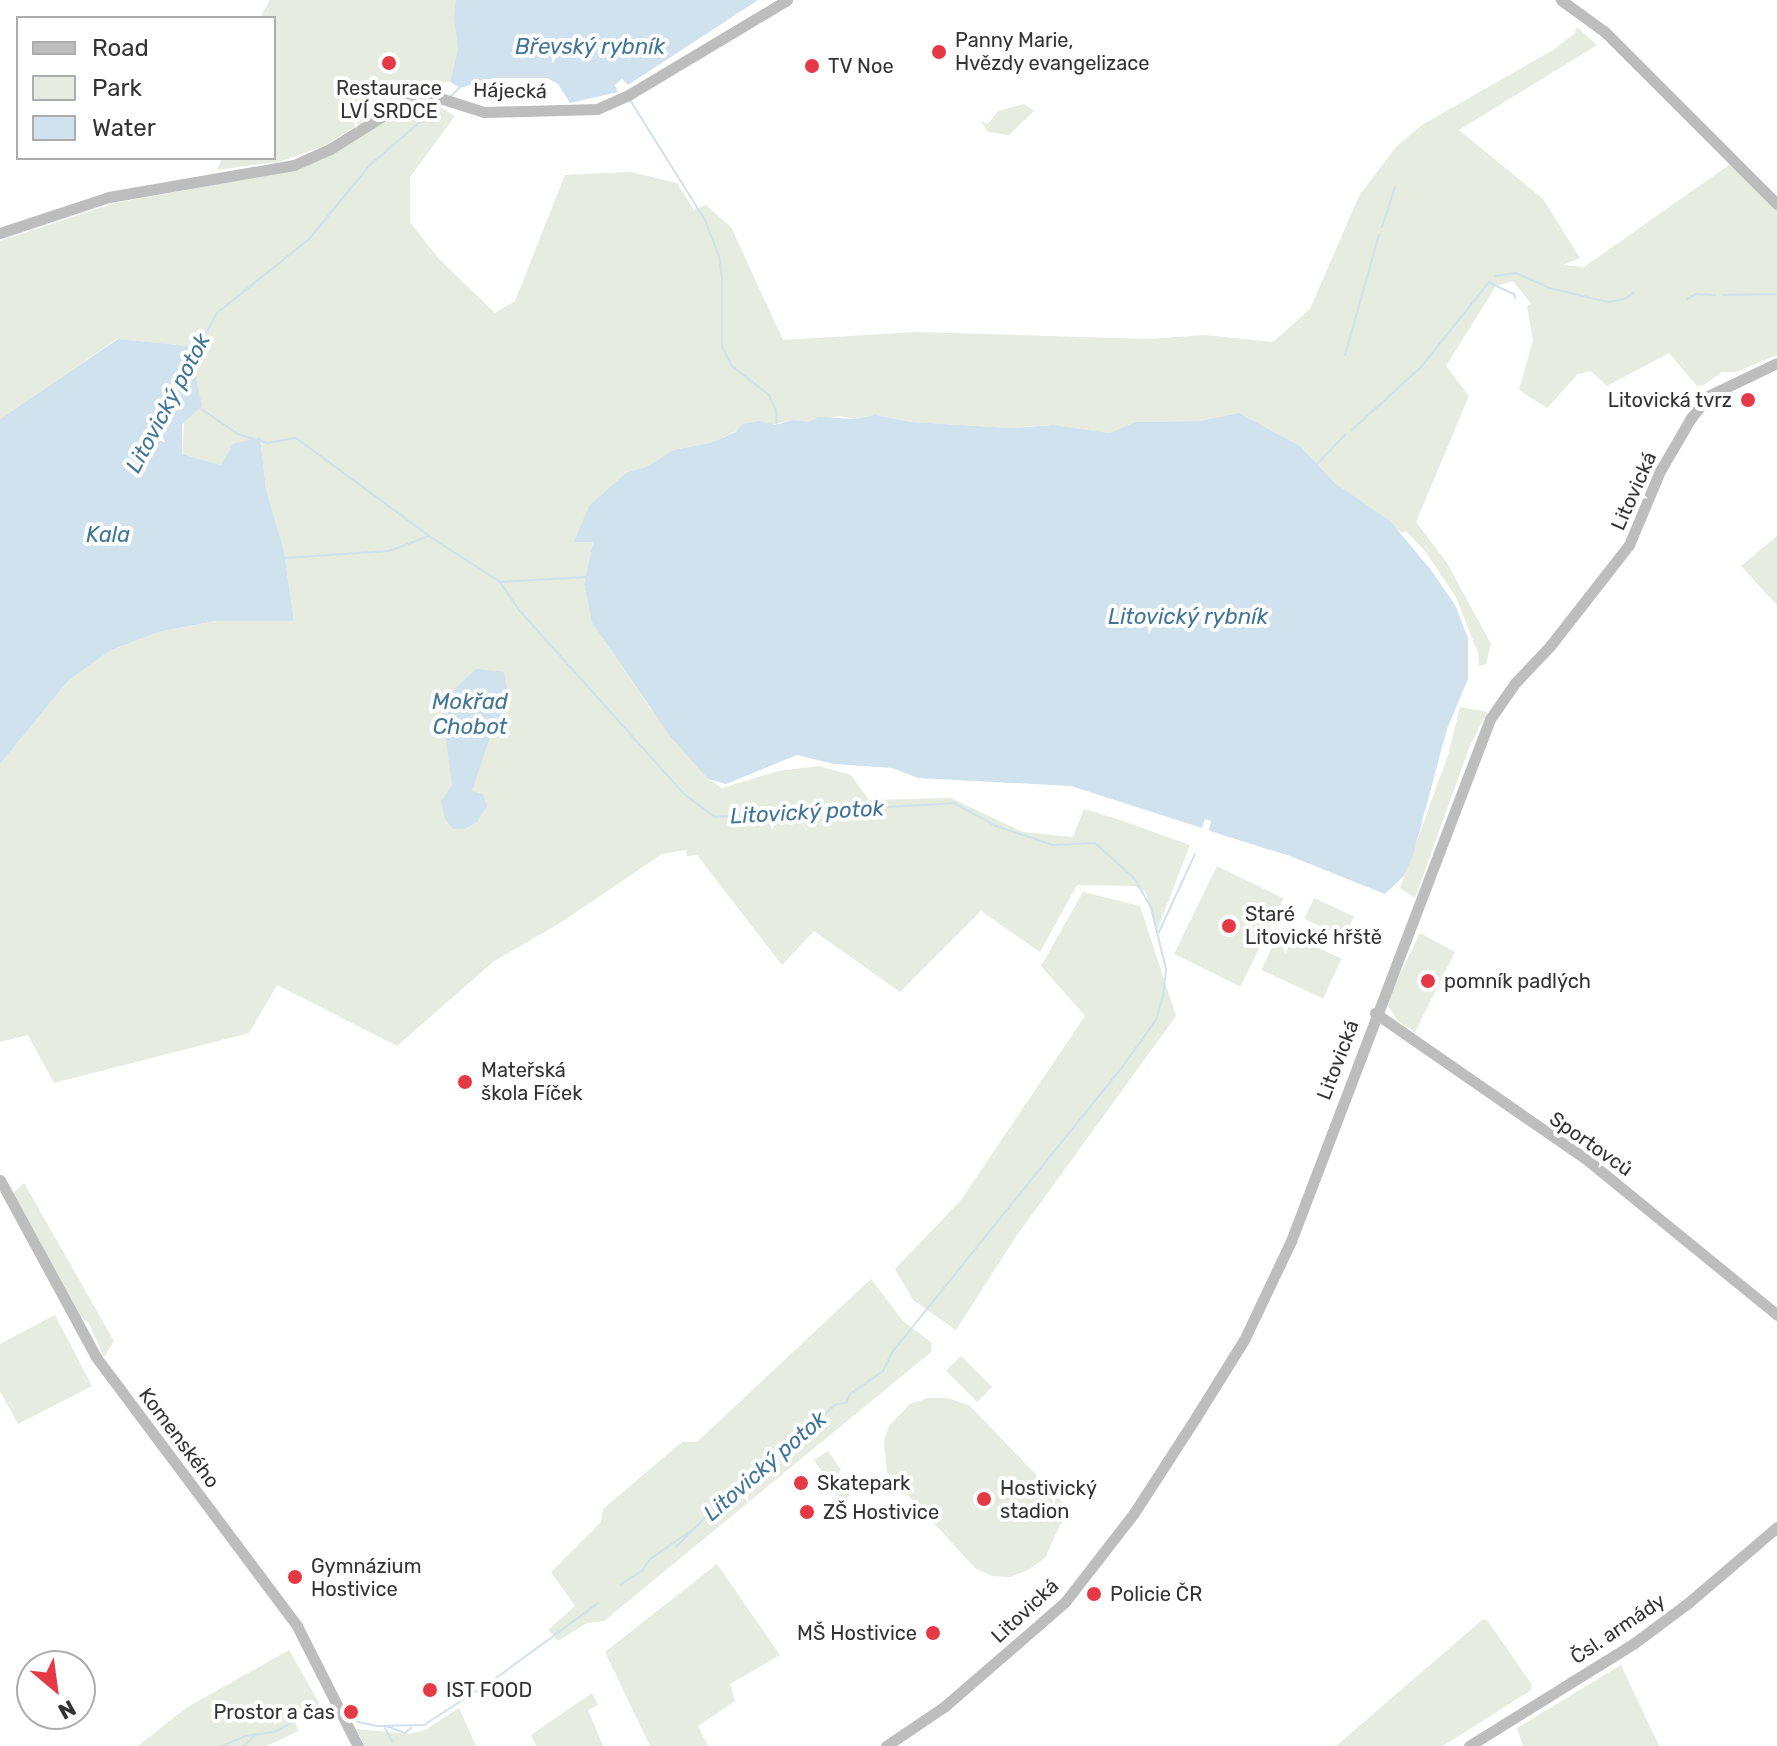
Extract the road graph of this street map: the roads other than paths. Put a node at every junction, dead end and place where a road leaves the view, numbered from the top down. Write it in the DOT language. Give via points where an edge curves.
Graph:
graph roads {
  1 [pos="787,0"];
  2 [pos="1561,0"];
  3 [pos="1777,204"];
  4 [pos="0,233"];
  5 [pos="1777,363"];
  6 [pos="1375,1013"];
  7 [pos="0,1180"];
  8 [pos="1777,1315"];
  9 [pos="1777,1527"];
  10 [pos="358,1746"];
  11 [pos="886,1746"];
  12 [pos="1469,1746"];
  1 -- 4 [label="street, Hájecká" via="597,109 484,112 429,92 412,95 330,149 294,165 109,197"];
  2 -- 3 [label="street" via="1605,32"];
  5 -- 6 [label="street, Litovická" via="1708,396 1660,471 1629,545 1490,719 1420,909"];
  6 -- 8 [label="street, Sportovců" via="1586,1159"];
  6 -- 11 [label="street, Litovická" via="1291,1241 1244,1340 1134,1513 1065,1602 945,1706"];
  7 -- 10 [label="street, Komenského" via="96,1357 297,1626"];
  9 -- 12 [label="street, Čsl. armády" via="1633,1644"];
}
